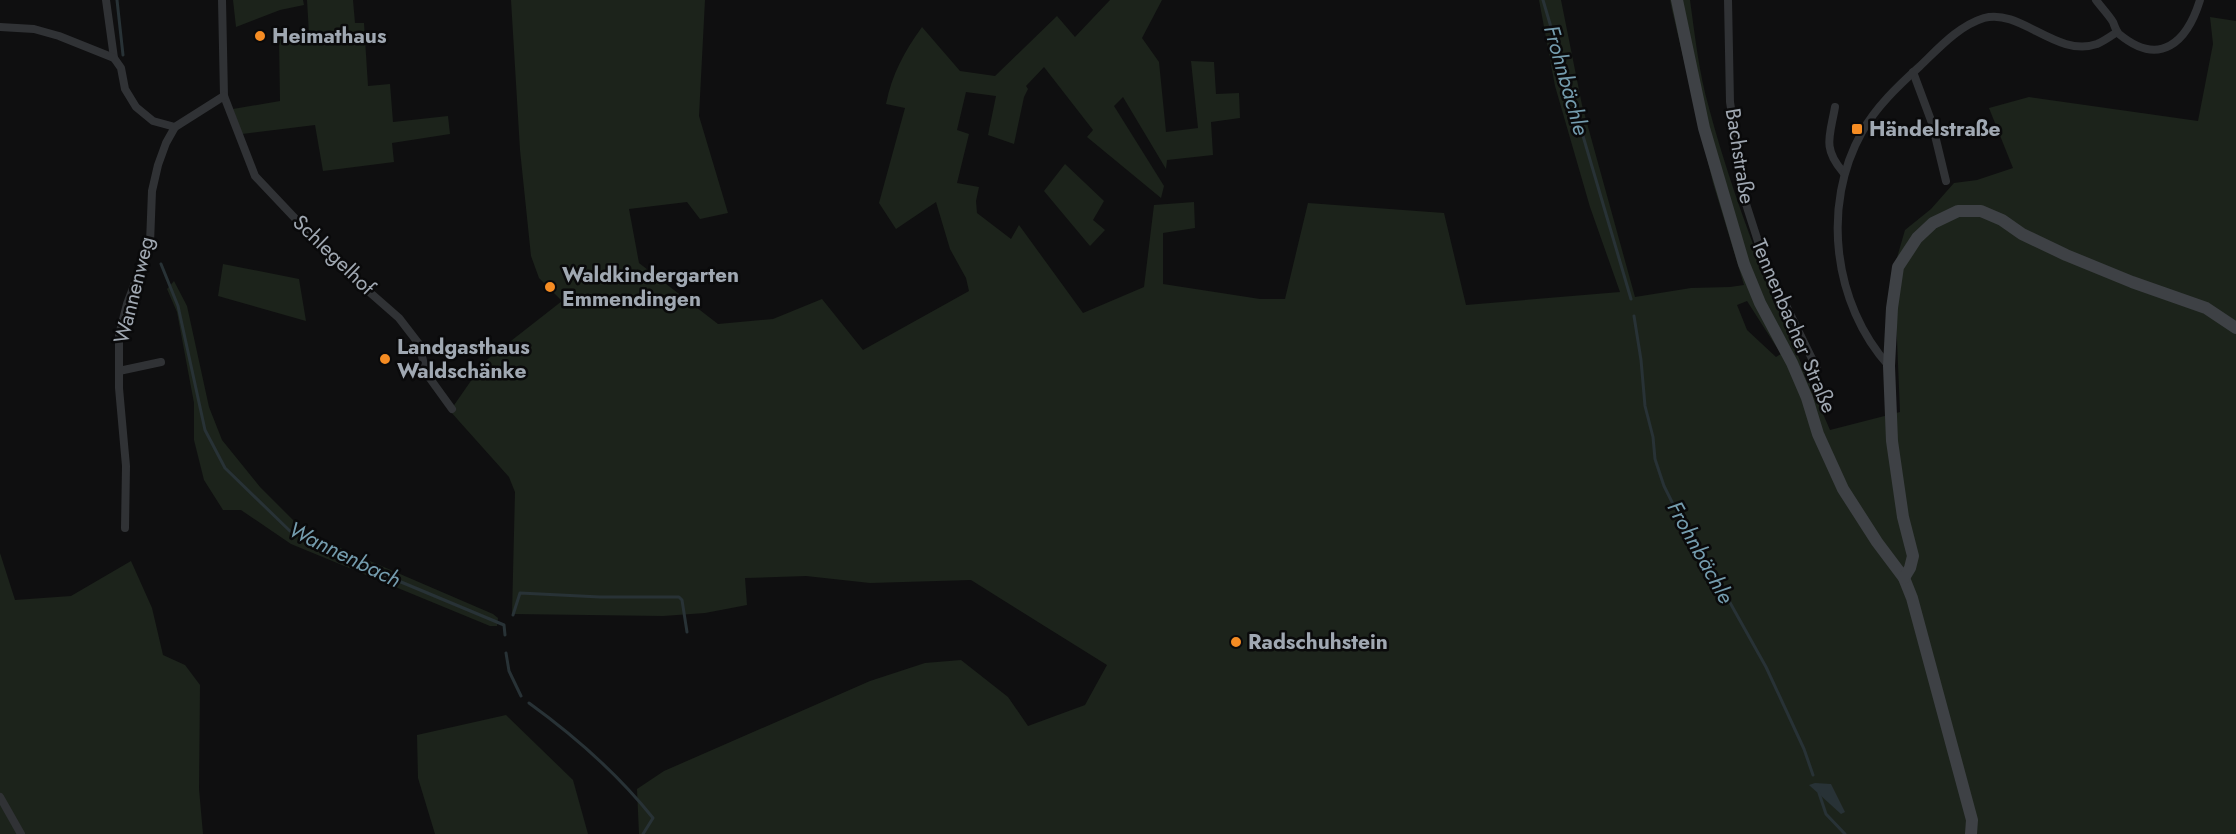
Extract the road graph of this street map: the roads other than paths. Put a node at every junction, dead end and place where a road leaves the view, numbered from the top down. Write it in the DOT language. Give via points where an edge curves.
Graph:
graph roads {
  1 [pos="105,0"];
  2 [pos="222,0"];
  3 [pos="1677,0"];
  4 [pos="1728,0"];
  5 [pos="2096,0"];
  6 [pos="2200,0"];
  7 [pos="0,27"];
  8 [pos="2117,32"];
  9 [pos="114,58"];
  10 [pos="1913,72"];
  11 [pos="224,96"];
  12 [pos="1835,107"];
  13 [pos="175,127"];
  14 [pos="1844,172"];
  15 [pos="1946,181"];
  16 [pos="2236,328"];
  17 [pos="161,362"];
  18 [pos="1889,366"];
  19 [pos="1817,369"];
  20 [pos="118,371"];
  21 [pos="453,409"];
  22 [pos="125,528"];
  23 [pos="1904,578"];
  24 [pos="0,797"];
  25 [pos="21,834"];
  26 [pos="1971,834"];
  1 -- 9 [label="street"];
  2 -- 11 [label="street, Schlegelhof"];
  3 -- 23 [label="street, Tennenbacher Straße" via="1704,128 1744,264 1792,363 1843,489"];
  4 -- 19 [label="street, Bachstraße" via="1730,102 1746,204 1764,260"];
  5 -- 8 [label="street"];
  6 -- 8 [label="street" via="2189,29 2162,50 2138,47"];
  7 -- 9 [label="street" via="34,29"];
  8 -- 10 [label="street" via="2098,44 2063,44 2002,18 1987,18 1956,33"];
  9 -- 13 [label="street" via="136,107 153,121"];
  10 -- 14 [label="street" via="1862,131"];
  10 -- 15 [label="street" via="1932,123"];
  11 -- 13 [label="street"];
  11 -- 21 [label="street, Schlegelhof" via="255,176 342,268 399,318 419,344 426,373"];
  12 -- 14 [label="street" via="1828,150"];
  13 -- 20 [label="street, Wannenweg" via="158,165 152,191 150,243 119,335"];
  14 -- 18 [label="street" via="1838,240 1840,267 1868,338"];
  16 -- 18 [label="street" via="2206,308 2066,255 1981,211 1958,211 1933,223 1917,238 1898,267"];
  17 -- 20 [label="street, Wannenweg"];
  18 -- 23 [label="street" via="1892,441 1913,556"];
  20 -- 22 [label="street, Wannenweg" via="126,466"];
  23 -- 26 [label="street, Tennenbacher Straße" via="1972,820"];
  24 -- 25 [label="street"];
}
